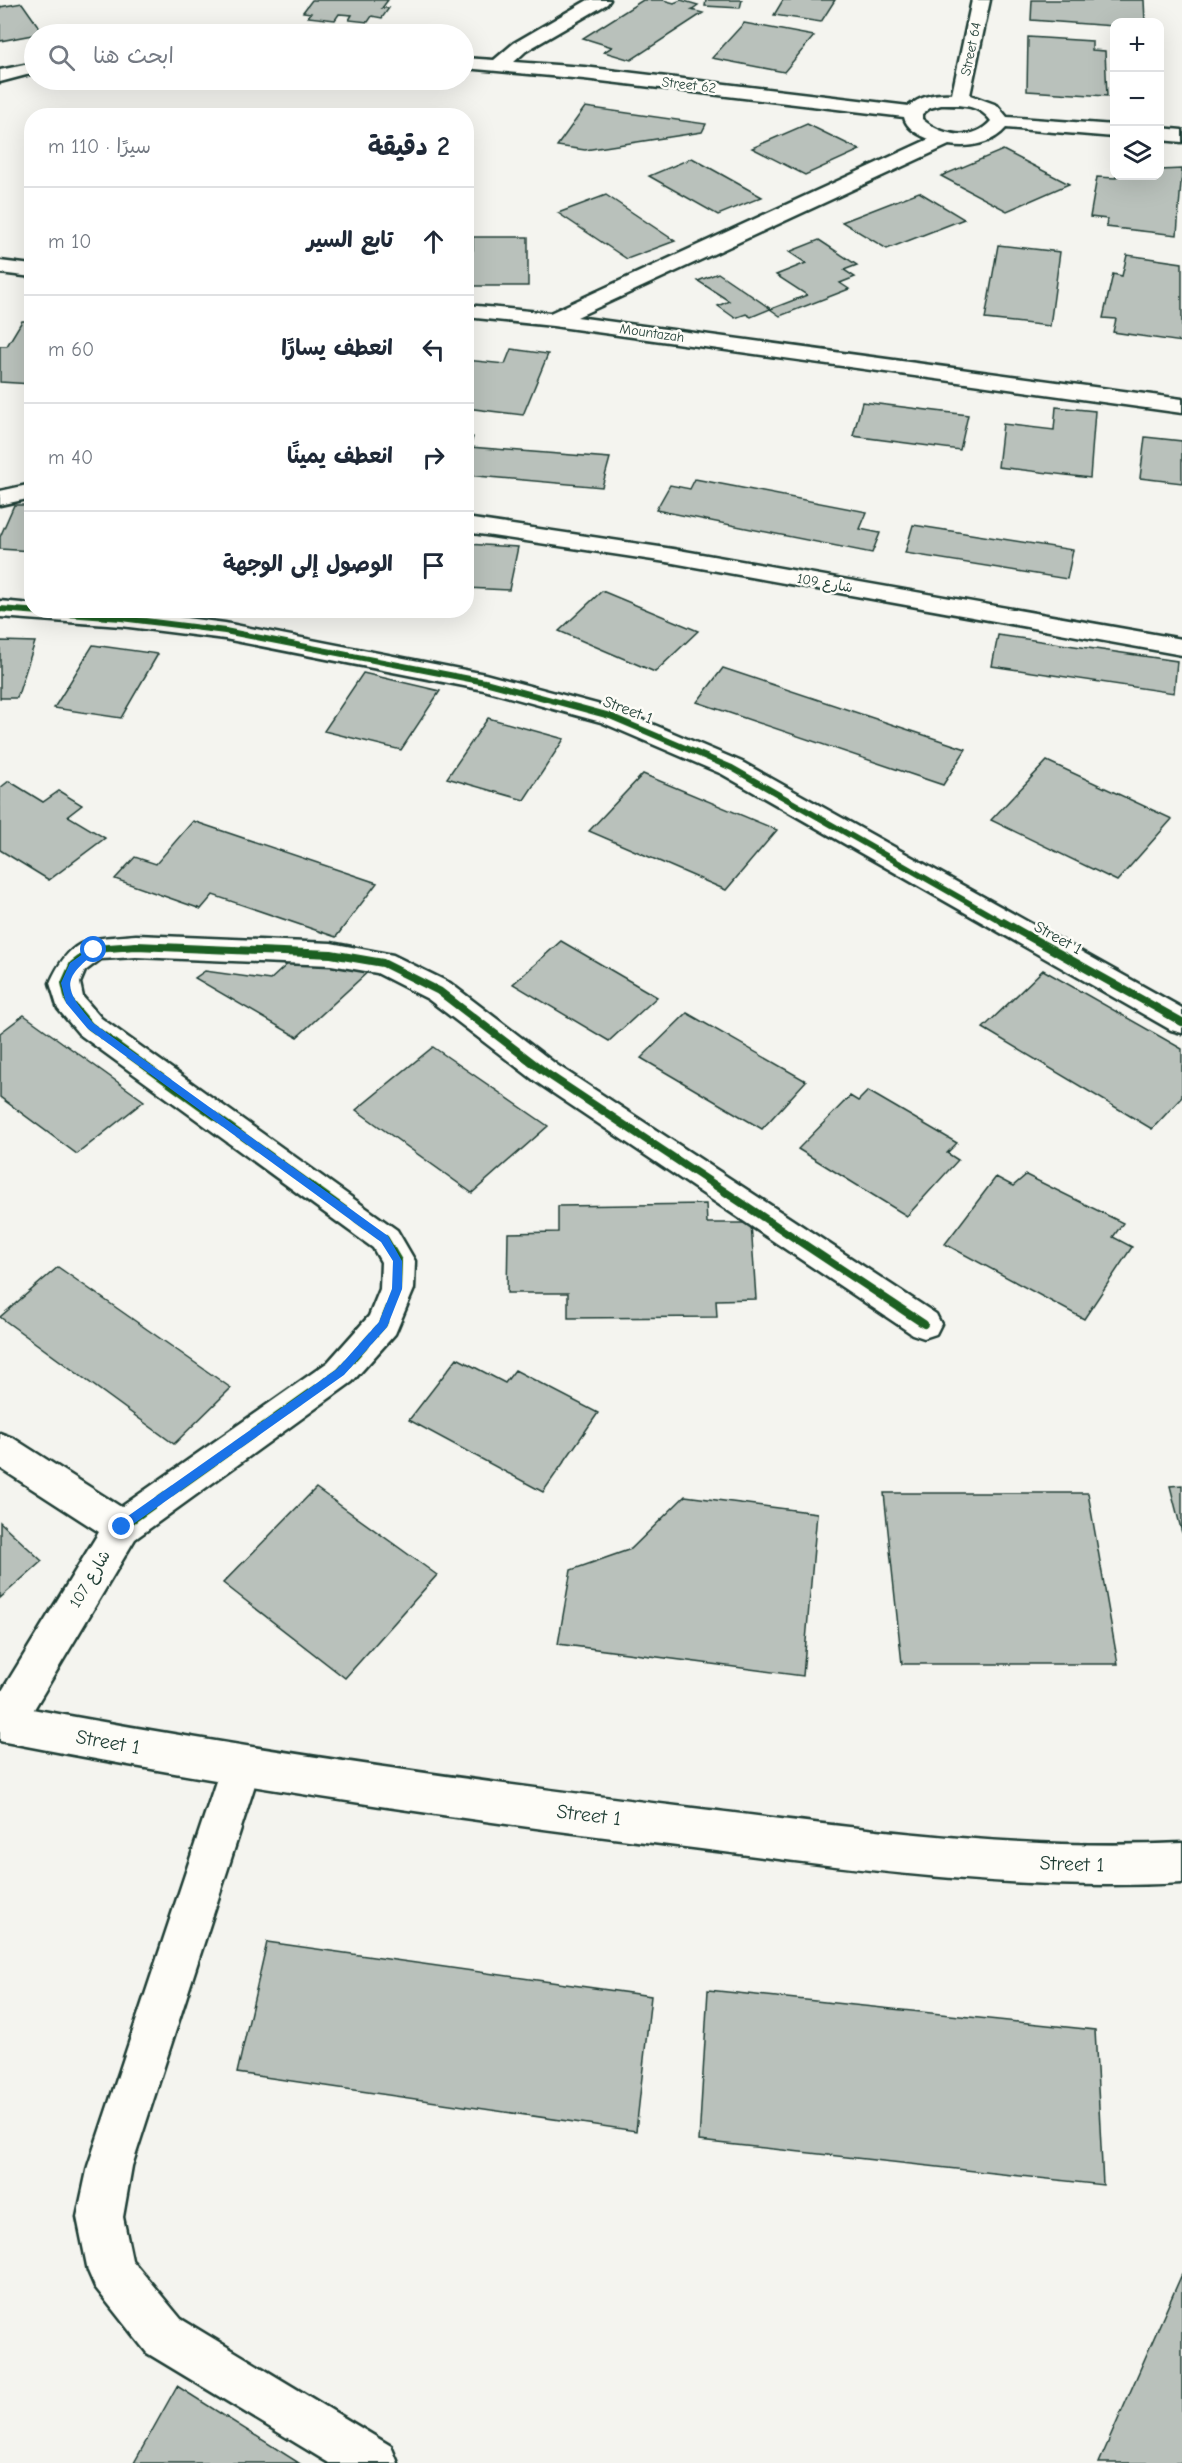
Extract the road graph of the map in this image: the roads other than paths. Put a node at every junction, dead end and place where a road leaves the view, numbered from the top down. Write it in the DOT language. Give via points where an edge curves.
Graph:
graph roads {
  1 [pos="601,0"];
  2 [pos="981,0"];
  3 [pos="474,64"];
  4 [pos="499,65"];
  5 [pos="24,70"];
  6 [pos="0,76"];
  7 [pos="960,99"];
  8 [pos="913,112"];
  9 [pos="1001,122"];
  10 [pos="1110,131"];
  11 [pos="1164,134"];
  12 [pos="1182,136"];
  13 [pos="948,138"];
  14 [pos="0,267"];
  15 [pos="24,270"];
  16 [pos="474,312"];
  17 [pos="552,320"];
  18 [pos="1182,406"];
  19 [pos="24,493"];
  20 [pos="0,498"];
  21 [pos="474,526"];
  22 [pos="0,609"];
  23 [pos="24,611"];
  24 [pos="122,618"];
  25 [pos="1182,647"];
  26 [pos="1182,1022"];
  27 [pos="924,1324"];
  28 [pos="0,1449"];
  29 [pos="122,1527"];
  30 [pos="2,1723"];
  31 [pos="241,1766"];
  32 [pos="1182,1863"];
  33 [pos="374,2463"];
  1 -- 4 [label="street" via="520,47"];
  2 -- 7 [label="street, Street 64"];
  3 -- 4 [label="street, Street 62"];
  4 -- 8 [label="street, Street 62"];
  5 -- 6 [label="street"];
  7 -- 8 [label="street" via="940,99"];
  7 -- 9 [label="street" via="996,112"];
  8 -- 13 [label="street" via="919,128"];
  9 -- 10 [label="street"];
  9 -- 13 [label="street" via="984,136"];
  11 -- 12 [label="street"];
  13 -- 17 [label="street"];
  14 -- 15 [label="street"];
  16 -- 17 [label="street"];
  17 -- 18 [label="street, Mountazah"];
  19 -- 20 [label="street"];
  21 -- 25 [label="street, شارع 109" via="673,556"];
  22 -- 23 [label="street, Street 1"];
  24 -- 26 [label="street, Street 1" via="225,631 485,682 610,716 732,768"];
  27 -- 29 [label="street" via="546,1072 439,991 383,963 331,954 136,946 94,950 73,965 65,983 69,1001 90,1026 385,1239 398,1261 397,1289 383,1324 340,1372"];
  28 -- 29 [label="street"];
  29 -- 30 [label="street, شارع 107"];
  30 -- 31 [label="street, Street 1"];
  31 -- 32 [label="street, Street 1" via="575,1814 972,1862 1142,1866"];
  31 -- 33 [label="street" via="110,2166 100,2217 111,2271 164,2336"];
}
